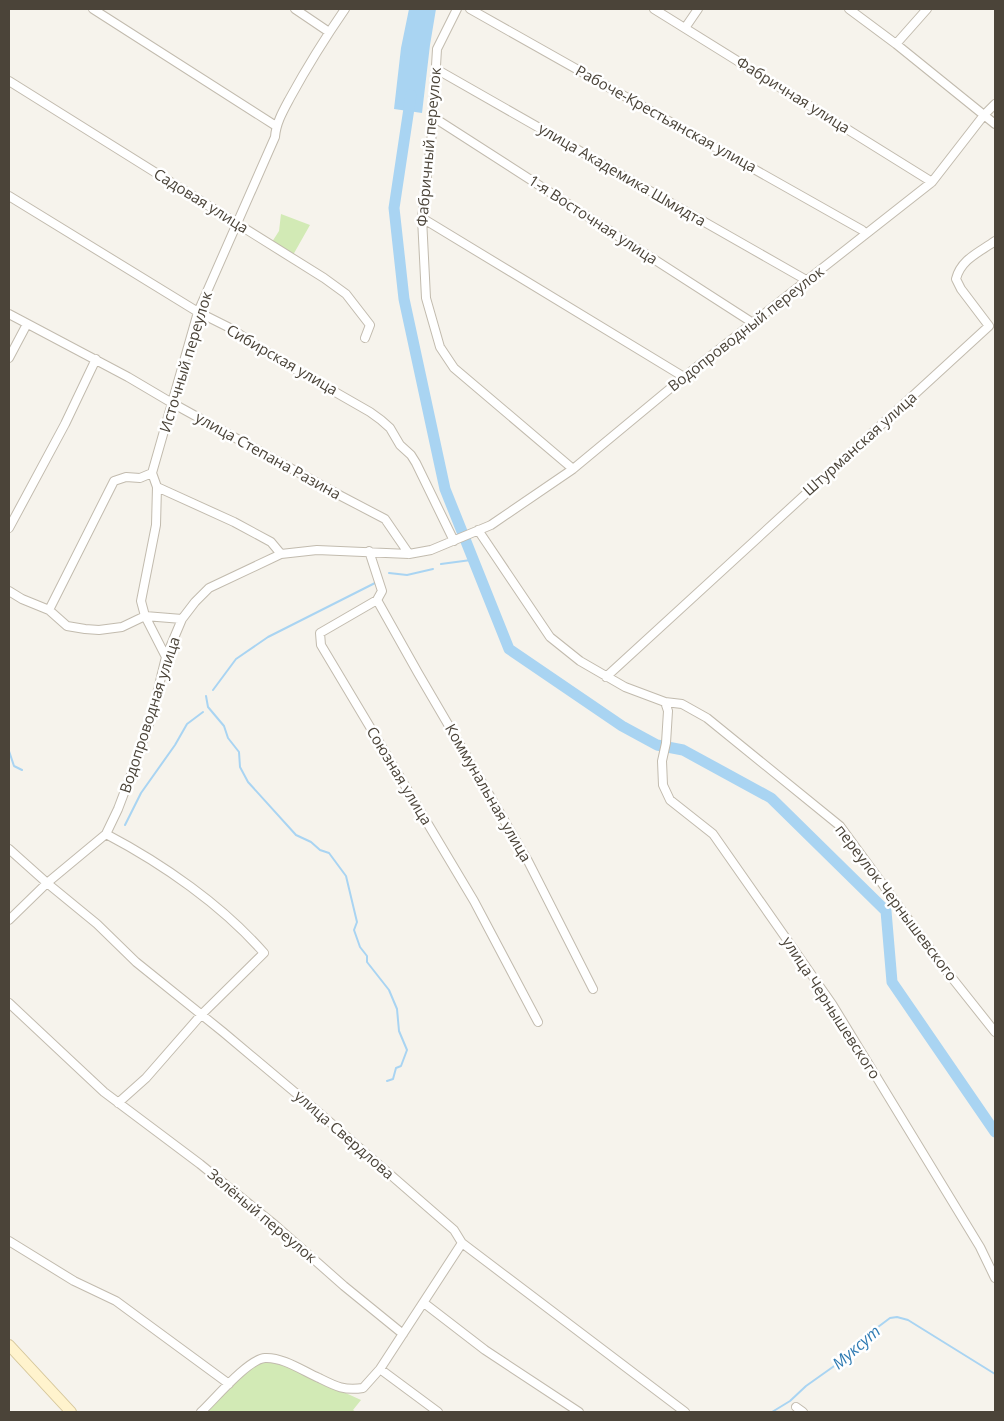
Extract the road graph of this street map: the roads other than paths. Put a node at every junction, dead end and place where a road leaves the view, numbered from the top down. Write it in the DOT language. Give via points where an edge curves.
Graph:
graph roads {
  1 [pos="93,9"];
  2 [pos="295,9"];
  3 [pos="346,9"];
  4 [pos="457,9"];
  5 [pos="470,9"];
  6 [pos="654,9"];
  7 [pos="698,9"];
  8 [pos="848,9"];
  9 [pos="927,9"];
  10 [pos="685,28"];
  11 [pos="329,32"];
  12 [pos="896,44"];
  13 [pos="436,69"];
  14 [pos="9,81"];
  15 [pos="995,104"];
  16 [pos="984,115"];
  17 [pos="433,117"];
  18 [pos="995,124"];
  19 [pos="276,126"];
  20 [pos="932,182"];
  21 [pos="9,196"];
  22 [pos="422,218"];
  23 [pos="237,223"];
  24 [pos="864,232"];
  25 [pos="995,241"];
  26 [pos="808,280"];
  27 [pos="198,312"];
  28 [pos="9,314"];
  29 [pos="753,323"];
  30 [pos="27,324"];
  31 [pos="365,338"];
  32 [pos="9,358"];
  33 [pos="96,359"];
  34 [pos="684,377"];
  35 [pos="172,403"];
  36 [pos="573,469"];
  37 [pos="152,473"];
  38 [pos="157,487"];
  39 [pos="491,525"];
  40 [pos="9,528"];
  41 [pos="478,530"];
  42 [pos="454,541"];
  43 [pos="369,551"];
  44 [pos="281,554"];
  45 [pos="409,554"];
  46 [pos="9,591"];
  47 [pos="377,600"];
  48 [pos="49,610"];
  49 [pos="145,616"];
  50 [pos="182,619"];
  51 [pos="166,657"];
  52 [pos="606,677"];
  53 [pos="665,702"];
  54 [pos="106,834"];
  55 [pos="9,848"];
  56 [pos="47,883"];
  57 [pos="9,920"];
  58 [pos="593,989"];
  59 [pos="9,1003"];
  60 [pos="201,1015"];
  61 [pos="538,1022"];
  62 [pos="995,1032"];
  63 [pos="118,1103"];
  64 [pos="9,1241"];
  65 [pos="462,1243"];
  66 [pos="995,1278"];
  67 [pos="424,1303"];
  68 [pos="403,1334"];
  69 [pos="9,1345"];
  70 [pos="12,1356"];
  71 [pos="380,1369"];
  72 [pos="229,1384"];
  73 [pos="796,1407"];
  74 [pos="70,1412"];
  75 [pos="201,1412"];
  76 [pos="438,1412"];
  77 [pos="579,1412"];
  78 [pos="685,1412"];
  79 [pos="803,1412"];
  1 -- 19 [label="street"];
  2 -- 11 [label="street"];
  3 -- 11 [label="street, Источный переулок"];
  4 -- 13 [label="street, Фабричный переулок" via="437,49"];
  5 -- 24 [label="street, Рабоче-Крестьянская улица"];
  6 -- 10 [label="street, Фабричная улица"];
  7 -- 10 [label="street"];
  8 -- 12 [label="street"];
  9 -- 12 [label="street"];
  10 -- 20 [label="street, Фабричная улица"];
  11 -- 19 [label="street, Источный переулок"];
  12 -- 16 [label="street"];
  13 -- 17 [label="street, Фабричный переулок"];
  13 -- 26 [label="street, улица Академика Шмидта"];
  14 -- 23 [label="street, Садовая улица"];
  15 -- 16 [label="street, Водопроводный переулок"];
  16 -- 18 [label="street"];
  16 -- 20 [label="street, Водопроводный переулок"];
  17 -- 22 [label="street, Фабричный переулок"];
  17 -- 29 [label="street, 1-я Восточная улица"];
  19 -- 23 [label="street, Источный переулок" via="275,137"];
  20 -- 24 [label="street, Водопроводный переулок"];
  21 -- 27 [label="street, Сибирская улица"];
  22 -- 34 [label="street"];
  22 -- 36 [label="street, Фабричный переулок" via="426,298 440,347 454,368"];
  23 -- 27 [label="street, Источный переулок"];
  23 -- 31 [label="street, Садовая улица" via="346,294 370,325"];
  24 -- 26 [label="street, Водопроводный переулок"];
  25 -- 52 [label="street, Штурманская улица" via="967,259 956,279 989,326"];
  26 -- 29 [label="street, Водопроводный переулок"];
  27 -- 35 [label="street, Источный переулок"];
  27 -- 42 [label="street, Сибирская улица" via="382,420 416,463"];
  28 -- 30 [label="street, улица Степана Разина"];
  29 -- 34 [label="street, Водопроводный переулок"];
  30 -- 32 [label="street"];
  30 -- 33 [label="street, улица Степана Разина"];
  33 -- 35 [label="street, улица Степана Разина"];
  33 -- 40 [label="street"];
  34 -- 36 [label="street, Водопроводный переулок"];
  35 -- 37 [label="street, Источный переулок"];
  35 -- 45 [label="street, улица Степана Разина" via="385,519"];
  36 -- 39 [label="street, Водопроводный переулок"];
  37 -- 38 [label="street"];
  37 -- 48 [label="street" via="114,481"];
  38 -- 44 [label="street" via="242,526 271,542"];
  38 -- 49 [label="street" via="156,526 141,601"];
  39 -- 41 [label="street, Водопроводная улица"];
  41 -- 42 [label="street, Водопроводная улица"];
  41 -- 52 [label="street, переулок Чернышевского" via="550,637"];
  42 -- 45 [label="street, Водопроводная улица"];
  43 -- 44 [label="street, Водопроводная улица" via="317,550"];
  43 -- 45 [label="street, Водопроводная улица"];
  43 -- 47 [label="street" via="382,591"];
  44 -- 50 [label="street, Водопроводная улица" via="209,588"];
  46 -- 48 [label="street"];
  47 -- 58 [label="street, Коммунальная улица" via="528,861"];
  47 -- 61 [label="street, Союзная улица" via="320,633 321,645 474,901"];
  48 -- 49 [label="street" via="67,626 99,630 122,627"];
  49 -- 50 [label="street"];
  49 -- 51 [label="street"];
  50 -- 51 [label="street, Водопроводная улица"];
  51 -- 54 [label="street, Водопроводная улица" via="151,718"];
  52 -- 53 [label="street, переулок Чернышевского"];
  53 -- 62 [label="street, переулок Чернышевского" via="682,704 707,718 840,826"];
  53 -- 66 [label="street, улица Чернышевского" via="668,711 662,762 663,785 670,800 713,834 832,1004 980,1247"];
  54 -- 56 [label="street, Водопроводная улица"];
  54 -- 60 [label="street" via="140,852 214,905 264,953"];
  55 -- 56 [label="street, улица Свердлова"];
  56 -- 57 [label="street, Водопроводная улица"];
  56 -- 60 [label="street, улица Свердлова"];
  59 -- 63 [label="street, Зелёный переулок"];
  60 -- 63 [label="street" via="146,1078"];
  60 -- 65 [label="street, улица Свердлова" via="454,1230"];
  63 -- 68 [label="street, Зелёный переулок" via="268,1219"];
  64 -- 72 [label="street" via="74,1281 116,1301"];
  65 -- 67 [label="street"];
  65 -- 78 [label="street, улица Свердлова"];
  67 -- 68 [label="street"];
  67 -- 77 [label="street" via="485,1350"];
  68 -- 71 [label="street"];
  69 -- 70 [label="street"];
  70 -- 74 [label="street"];
  71 -- 72 [label="street" via="363,1388 349,1390 284,1362 265,1358 245,1368"];
  71 -- 76 [label="street"];
  72 -- 75 [label="street"];
  73 -- 79 [label="street"];
}
